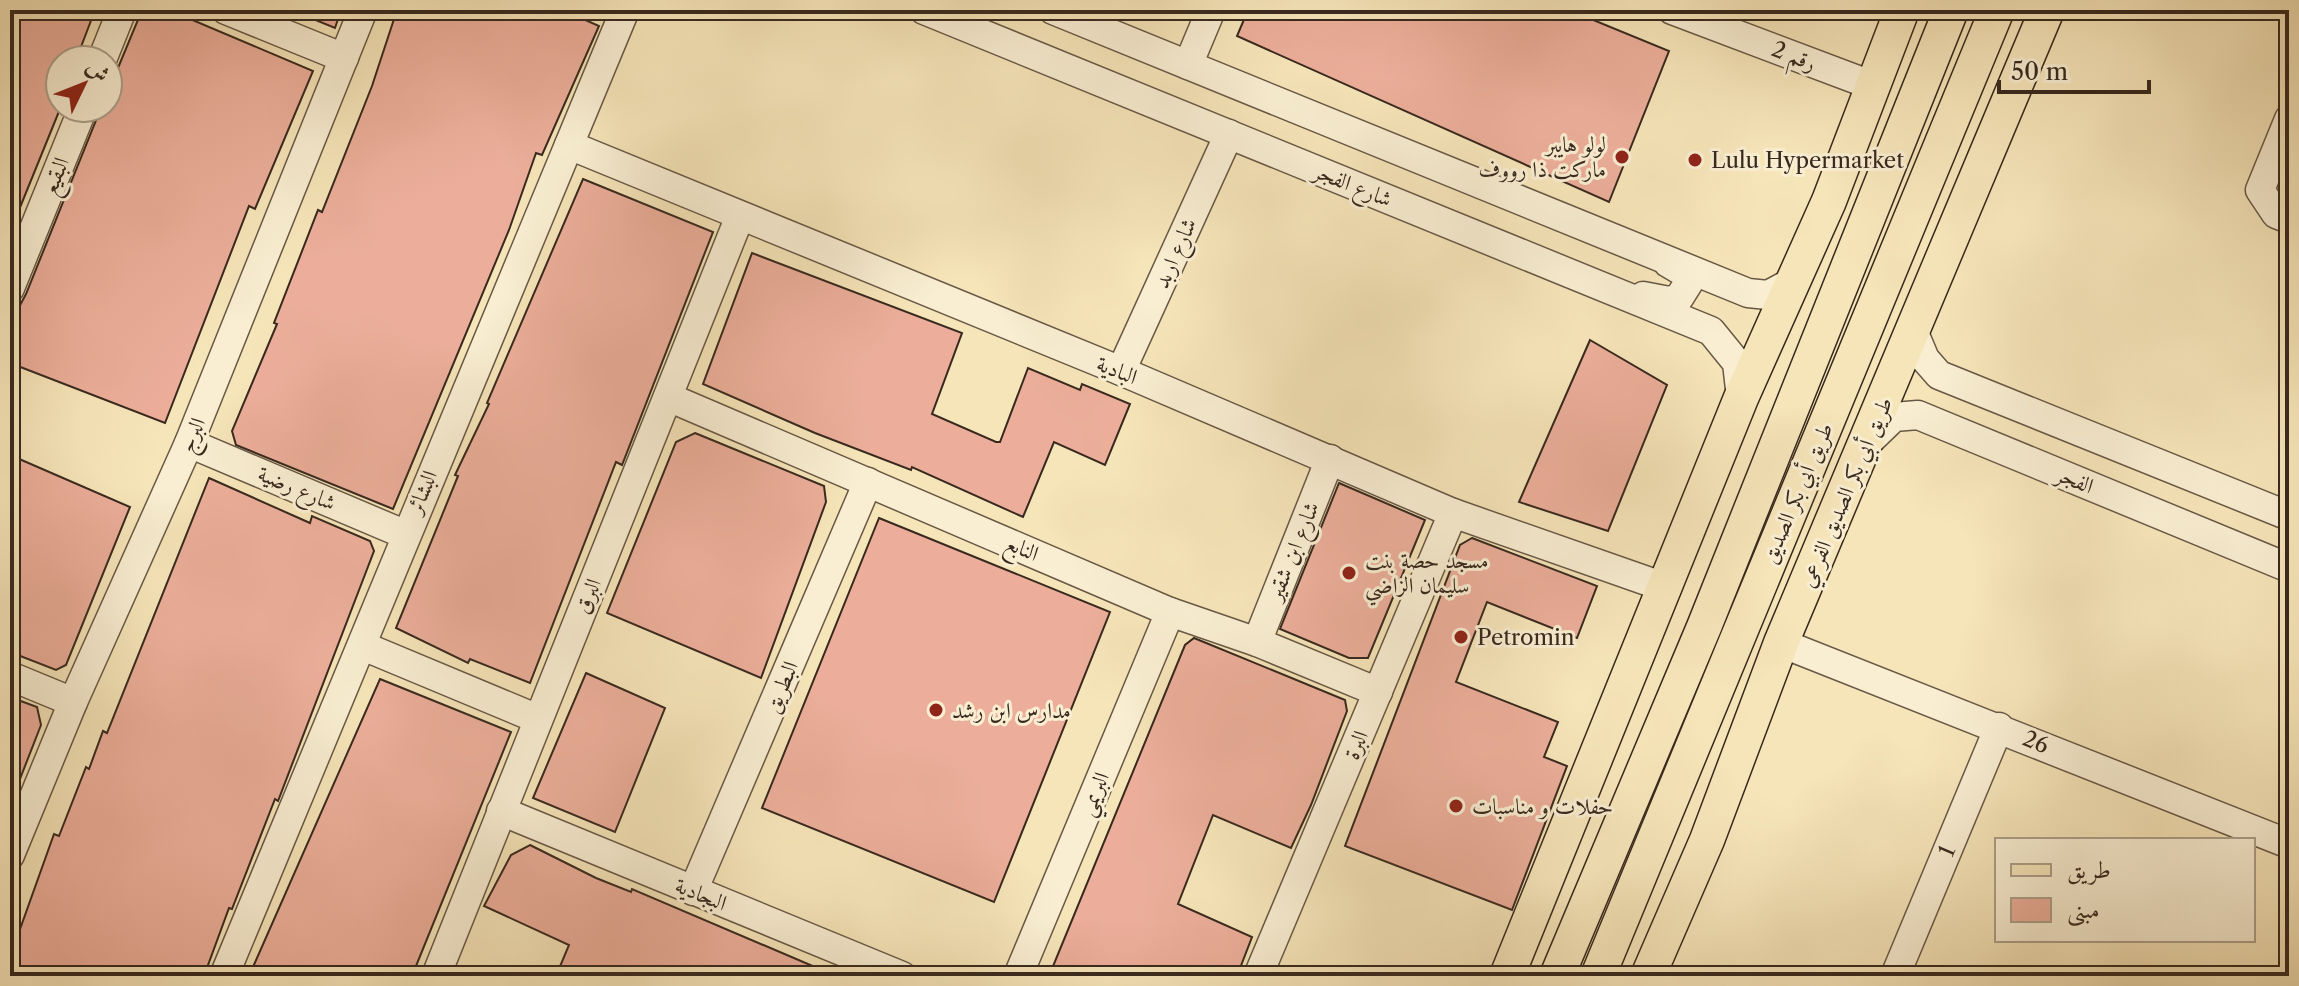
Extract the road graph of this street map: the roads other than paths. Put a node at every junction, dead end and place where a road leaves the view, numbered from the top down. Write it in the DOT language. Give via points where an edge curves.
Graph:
graph roads {
  1 [pos="122,10"];
  2 [pos="226,10"];
  3 [pos="363,10"];
  4 [pos="625,10"];
  5 [pos="924,10"];
  6 [pos="1053,10"];
  7 [pos="1211,10"];
  8 [pos="1672,10"];
  9 [pos="1902,10"];
  10 [pos="1951,10"];
  11 [pos="1997,10"];
  12 [pos="2033,10"];
  13 [pos="2047,10"];
  14 [pos="108,44"];
  15 [pos="344,58"];
  16 [pos="1188,65"];
  17 [pos="1871,85"];
  18 [pos="2289,119"];
  19 [pos="77,124"];
  20 [pos="1229,134"];
  21 [pos="569,145"];
  22 [pos="1990,148"];
  23 [pos="740,216"];
  24 [pos="2282,216"];
  25 [pos="1646,252"];
  26 [pos="1794,281"];
  27 [pos="10,288"];
  28 [pos="1610,289"];
  29 [pos="1914,333"];
  30 [pos="1121,371"];
  31 [pos="668,397"];
  32 [pos="1741,398"];
  33 [pos="2024,409"];
  34 [pos="189,443"];
  35 [pos="1867,443"];
  36 [pos="2008,452"];
  37 [pos="1330,459"];
  38 [pos="868,482"];
  39 [pos="1453,513"];
  40 [pos="2289,516"];
  41 [pos="404,534"];
  42 [pos="2289,568"];
  43 [pos="1667,588"];
  44 [pos="1170,612"];
  45 [pos="1257,642"];
  46 [pos="1781,643"];
  47 [pos="363,646"];
  48 [pos="10,676"];
  49 [pos="1378,692"];
  50 [pos="73,702"];
  51 [pos="538,719"];
  52 [pos="1999,727"];
  53 [pos="501,811"];
  54 [pos="2289,844"];
  55 [pos="10,855"];
  56 [pos="693,891"];
  57 [pos="224,976"];
  58 [pos="436,976"];
  59 [pos="902,976"];
  60 [pos="1018,976"];
  61 [pos="1258,976"];
  62 [pos="1507,976"];
  63 [pos="1534,976"];
  64 [pos="1557,976"];
  65 [pos="1598,976"];
  66 [pos="1648,976"];
  67 [pos="1895,976"];
  1 -- 14 [label="street"];
  2 -- 15 [label="street"];
  3 -- 15 [label="street, البرج"];
  4 -- 21 [label="street, البشائر"];
  5 -- 20 [label="street, شارع الفجر"];
  6 -- 16 [label="street"];
  7 -- 16 [label="street"];
  8 -- 17 [label="street, رقم 2"];
  9 -- 17 [label="main road"];
  10 -- 64 [label="main road, طريق أبي بكر الصديق" via="1710,613"];
  11 -- 65 [label="main road, طريق أبي بكر الصديق"];
  12 -- 22 [label="main road"];
  13 -- 22 [label="main road, طريق أبي بكر الصديق الفرعي"];
  15 -- 34 [label="street, البرج"];
  16 -- 25 [label="street"];
  17 -- 26 [label="main road"];
  18 -- 24 [label="street" via="2260,190"];
  19 -- 27 [label="street, البقيع"];
  20 -- 28 [label="street, شارع الفجر"];
  20 -- 30 [label="street, شارع اربد"];
  21 -- 23 [label="street, البادية"];
  21 -- 41 [label="street, البشائر"];
  22 -- 29 [label="main road, طريق أبي بكر الصديق الفرعي"];
  23 -- 30 [label="street, البادية"];
  23 -- 31 [label="street, البرق"];
  25 -- 26 [label="street" via="1748,293 1768,295"];
  25 -- 28 [label="street" via="1685,273 1687,290 1669,301"];
  26 -- 32 [label="main road"];
  28 -- 32 [label="street, شارع الفجر" via="1711,331 1737,363"];
  29 -- 33 [label="street" via="1939,375"];
  29 -- 35 [label="main road, طريق أبي بكر الصديق الفرعي"];
  30 -- 37 [label="street, البادية"];
  31 -- 38 [label="street, النابع"];
  31 -- 51 [label="street, البرق"];
  32 -- 43 [label="main road"];
  32 -- 63 [label="main road" via="1694,557"];
  33 -- 36 [label="street" via="1970,400 1961,413 1969,425"];
  33 -- 40 [label="street"];
  34 -- 41 [label="street, شارع رضية"];
  34 -- 50 [label="street, البرج"];
  35 -- 36 [label="street, الفجر" via="1894,417 1918,415"];
  35 -- 46 [label="main road, طريق أبي بكر الصديق الفرعي"];
  36 -- 42 [label="street, الفجر"];
  37 -- 39 [label="street, البادية"];
  37 -- 45 [label="street, شارع ابن شقير"];
  38 -- 44 [label="street, النابع"];
  38 -- 56 [label="street, البطريق"];
  39 -- 43 [label="street, البادية"];
  39 -- 49 [label="street, البرة"];
  41 -- 47 [label="street, البشائر"];
  43 -- 62 [label="main road"];
  44 -- 45 [label="street, النابع"];
  44 -- 60 [label="street, البريمي"];
  45 -- 49 [label="street, النابع"];
  46 -- 52 [label="street, 26"];
  46 -- 66 [label="main road, طريق أبي بكر الصديق الفرعي" via="1707,840"];
  47 -- 51 [label="street"];
  47 -- 57 [label="street, البشائر"];
  48 -- 50 [label="street"];
  49 -- 61 [label="street, البرة"];
  50 -- 55 [label="street, البرج"];
  51 -- 53 [label="street, البرق"];
  52 -- 54 [label="street, 26"];
  52 -- 67 [label="street, 1"];
  53 -- 56 [label="street, البجادية"];
  53 -- 58 [label="street, البرق"];
  56 -- 59 [label="street, البجادية"];
}
